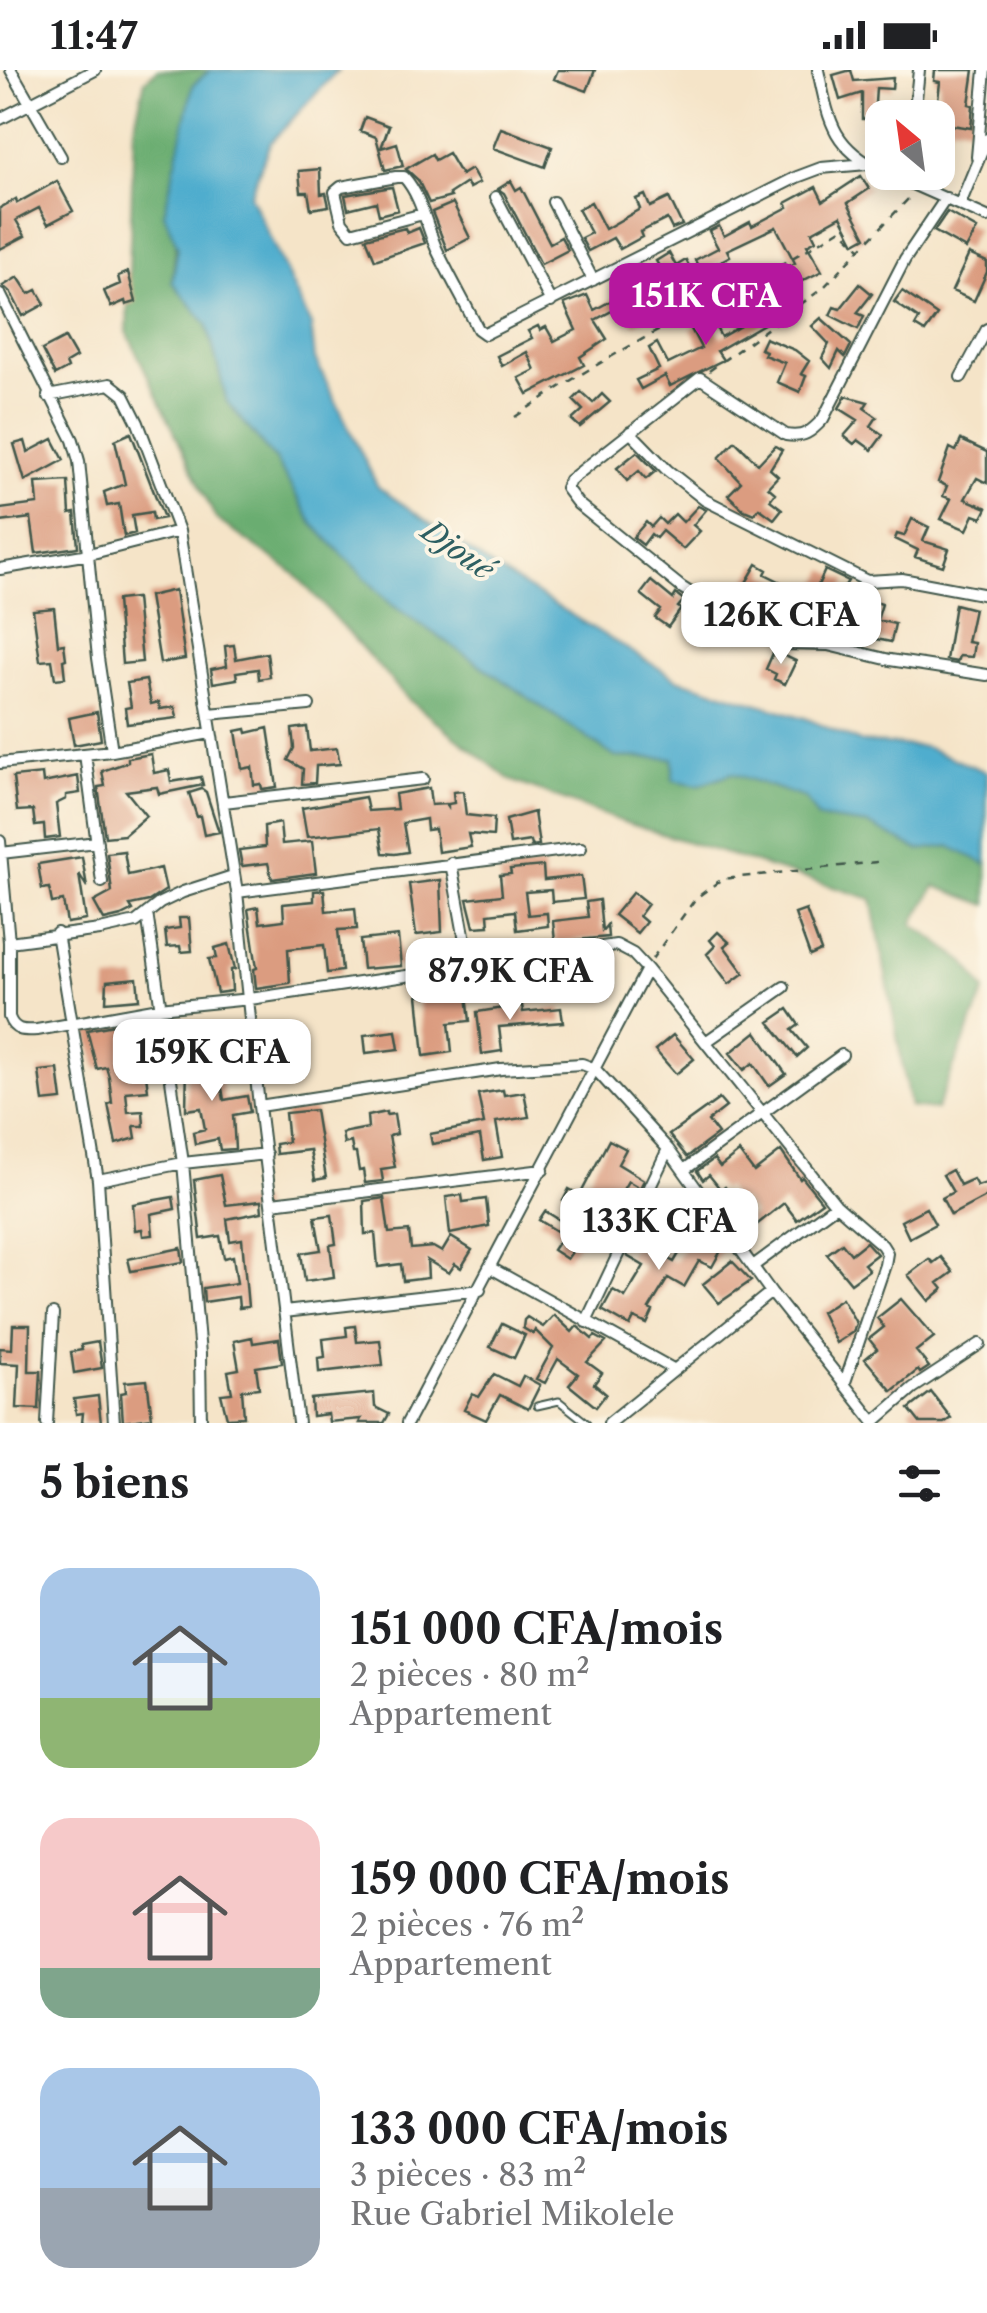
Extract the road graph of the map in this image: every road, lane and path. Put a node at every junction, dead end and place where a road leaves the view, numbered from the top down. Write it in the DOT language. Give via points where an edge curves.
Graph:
graph roads {
  1 [pos="12,70"];
  2 [pos="95,70"];
  3 [pos="818,70"];
  4 [pos="919,70"];
  5 [pos="985,70"];
  6 [pos="916,100"];
  7 [pos="31,104"];
  8 [pos="0,119"];
  9 [pos="987,139"];
  10 [pos="61,157"];
  11 [pos="977,158"];
  12 [pos="865,163"];
  13 [pos="865,164"];
  14 [pos="917,190"];
  15 [pos="929,190"];
  16 [pos="496,197"];
  17 [pos="946,198"];
  18 [pos="552,202"];
  19 [pos="960,204"];
  20 [pos="423,214"];
  21 [pos="987,217"];
  22 [pos="861,249"];
  23 [pos="593,280"];
  24 [pos="0,294"];
  25 [pos="551,302"];
  26 [pos="987,329"];
  27 [pos="960,377"];
  28 [pos="700,378"];
  29 [pos="48,396"];
  30 [pos="515,417"];
  31 [pos="630,432"];
  32 [pos="179,532"];
  33 [pos="88,554"];
  34 [pos="0,569"];
  35 [pos="867,582"];
  36 [pos="987,596"];
  37 [pos="828,645"];
  38 [pos="987,674"];
  39 [pos="309,705"];
  40 [pos="208,714"];
  41 [pos="210,733"];
  42 [pos="112,751"];
  43 [pos="85,754"];
  44 [pos="0,763"];
  45 [pos="423,779"];
  46 [pos="224,802"];
  47 [pos="0,841"];
  48 [pos="97,842"];
  49 [pos="581,848"];
  50 [pos="1,853"];
  51 [pos="877,862"];
  52 [pos="451,864"];
  53 [pos="233,876"];
  54 [pos="102,882"];
  55 [pos="237,892"];
  56 [pos="147,913"];
  57 [pos="57,933"];
  58 [pos="9,942"];
  59 [pos="470,968"];
  60 [pos="647,969"];
  61 [pos="784,987"];
  62 [pos="250,1000"];
  63 [pos="160,1008"];
  64 [pos="70,1022"];
  65 [pos="707,1040"];
  66 [pos="842,1055"];
  67 [pos="596,1069"];
  68 [pos="259,1106"];
  69 [pos="762,1112"];
  70 [pos="668,1149"];
  71 [pos="266,1154"];
  72 [pos="183,1162"];
  73 [pos="543,1170"];
  74 [pos="684,1170"];
  75 [pos="98,1180"];
  76 [pos="272,1203"];
  77 [pos="836,1205"];
  78 [pos="752,1266"];
  79 [pos="491,1268"];
  80 [pos="480,1290"];
  81 [pos="771,1292"];
  82 [pos="284,1312"];
  83 [pos="53,1314"];
  84 [pos="586,1322"];
  85 [pos="980,1344"];
  86 [pos="675,1370"];
  87 [pos="844,1382"];
  88 [pos="537,1406"];
  89 [pos="875,1422"];
  90 [pos="47,1423"];
  91 [pos="114,1423"];
  92 [pos="201,1423"];
  93 [pos="298,1423"];
  94 [pos="407,1423"];
  95 [pos="586,1423"];
  96 [pos="608,1423"];
  1 -- 7 [label="street"];
  2 -- 7 [label="street"];
  3 -- 12 [label="street" via="830,123 844,148"];
  4 -- 6 [label="street"];
  5 -- 11 [label="street"];
  7 -- 8 [label="street"];
  7 -- 10 [label="street"];
  9 -- 11 [label="street"];
  11 -- 19 [label="street"];
  13 -- 23 [label="street" via="796,177"];
  14 -- 22 [label="path"];
  15 -- 17 [label="street"];
  16 -- 25 [label="street"];
  17 -- 19 [label="street"];
  17 -- 28 [label="street" via="904,260 811,432 786,435"];
  18 -- 23 [label="street"];
  19 -- 21 [label="street"];
  20 -- 20 [label="street" via="404,177 335,192 351,232"];
  20 -- 25 [label="street" via="478,330 492,332"];
  22 -- 28 [label="path" via="823,288"];
  22 -- 30 [label="path" via="842,229 562,384"];
  23 -- 25 [label="street"];
  24 -- 29 [label="street"];
  26 -- 27 [label="street"];
  28 -- 31 [label="street"];
  29 -- 32 [label="street" via="110,384 124,396"];
  29 -- 33 [label="street" via="79,462"];
  31 -- 35 [label="street" via="704,500"];
  31 -- 37 [label="street" via="570,480 570,496 680,587 747,629 782,644"];
  32 -- 33 [label="street"];
  32 -- 40 [label="street"];
  33 -- 34 [label="street"];
  33 -- 42 [label="street"];
  35 -- 36 [label="street" via="902,578"];
  35 -- 37 [label="street" via="843,610"];
  37 -- 38 [label="street"];
  39 -- 40 [label="street"];
  40 -- 41 [label="street"];
  41 -- 42 [label="street"];
  41 -- 46 [label="street"];
  42 -- 43 [label="street"];
  43 -- 44 [label="street"];
  43 -- 48 [label="street"];
  45 -- 46 [label="street"];
  46 -- 53 [label="street"];
  47 -- 50 [label="street"];
  48 -- 50 [label="street"];
  48 -- 54 [label="street"];
  49 -- 52 [label="street"];
  50 -- 58 [label="street"];
  51 -- 60 [label="path" via="722,879 696,898"];
  52 -- 55 [label="street"];
  52 -- 59 [label="street"];
  53 -- 55 [label="street"];
  53 -- 56 [label="street" via="183,892"];
  55 -- 62 [label="street"];
  56 -- 57 [label="street" via="136,922"];
  56 -- 63 [label="street"];
  57 -- 58 [label="street"];
  57 -- 64 [label="street"];
  58 -- 64 [label="street" via="12,1026 26,1031"];
  59 -- 60 [label="street" via="616,946"];
  59 -- 62 [label="street"];
  60 -- 65 [label="street"];
  60 -- 67 [label="street"];
  61 -- 65 [label="street"];
  62 -- 63 [label="street"];
  62 -- 68 [label="street"];
  63 -- 64 [label="street"];
  63 -- 72 [label="street"];
  64 -- 75 [label="street"];
  65 -- 69 [label="street"];
  66 -- 69 [label="street"];
  67 -- 68 [label="street" via="501,1069"];
  67 -- 70 [label="street"];
  67 -- 73 [label="street"];
  68 -- 71 [label="street"];
  69 -- 74 [label="street"];
  69 -- 77 [label="street"];
  70 -- 74 [label="street"];
  70 -- 84 [label="street"];
  71 -- 72 [label="street"];
  71 -- 76 [label="street"];
  72 -- 75 [label="street"];
  72 -- 92 [label="street"];
  73 -- 76 [label="street"];
  73 -- 79 [label="street"];
  74 -- 78 [label="street"];
  75 -- 91 [label="street"];
  76 -- 82 [label="street"];
  77 -- 78 [label="street"];
  77 -- 87 [label="street" via="886,1253"];
  78 -- 81 [label="street"];
  79 -- 80 [label="street"];
  79 -- 84 [label="street"];
  80 -- 82 [label="street"];
  80 -- 94 [label="street"];
  81 -- 86 [label="street"];
  81 -- 87 [label="street"];
  82 -- 93 [label="street"];
  83 -- 90 [label="street"];
  84 -- 86 [label="street"];
  85 -- 89 [label="street"];
  86 -- 96 [label="street"];
  87 -- 89 [label="street"];
  88 -- 95 [label="lane" via="559,1401"];
}
